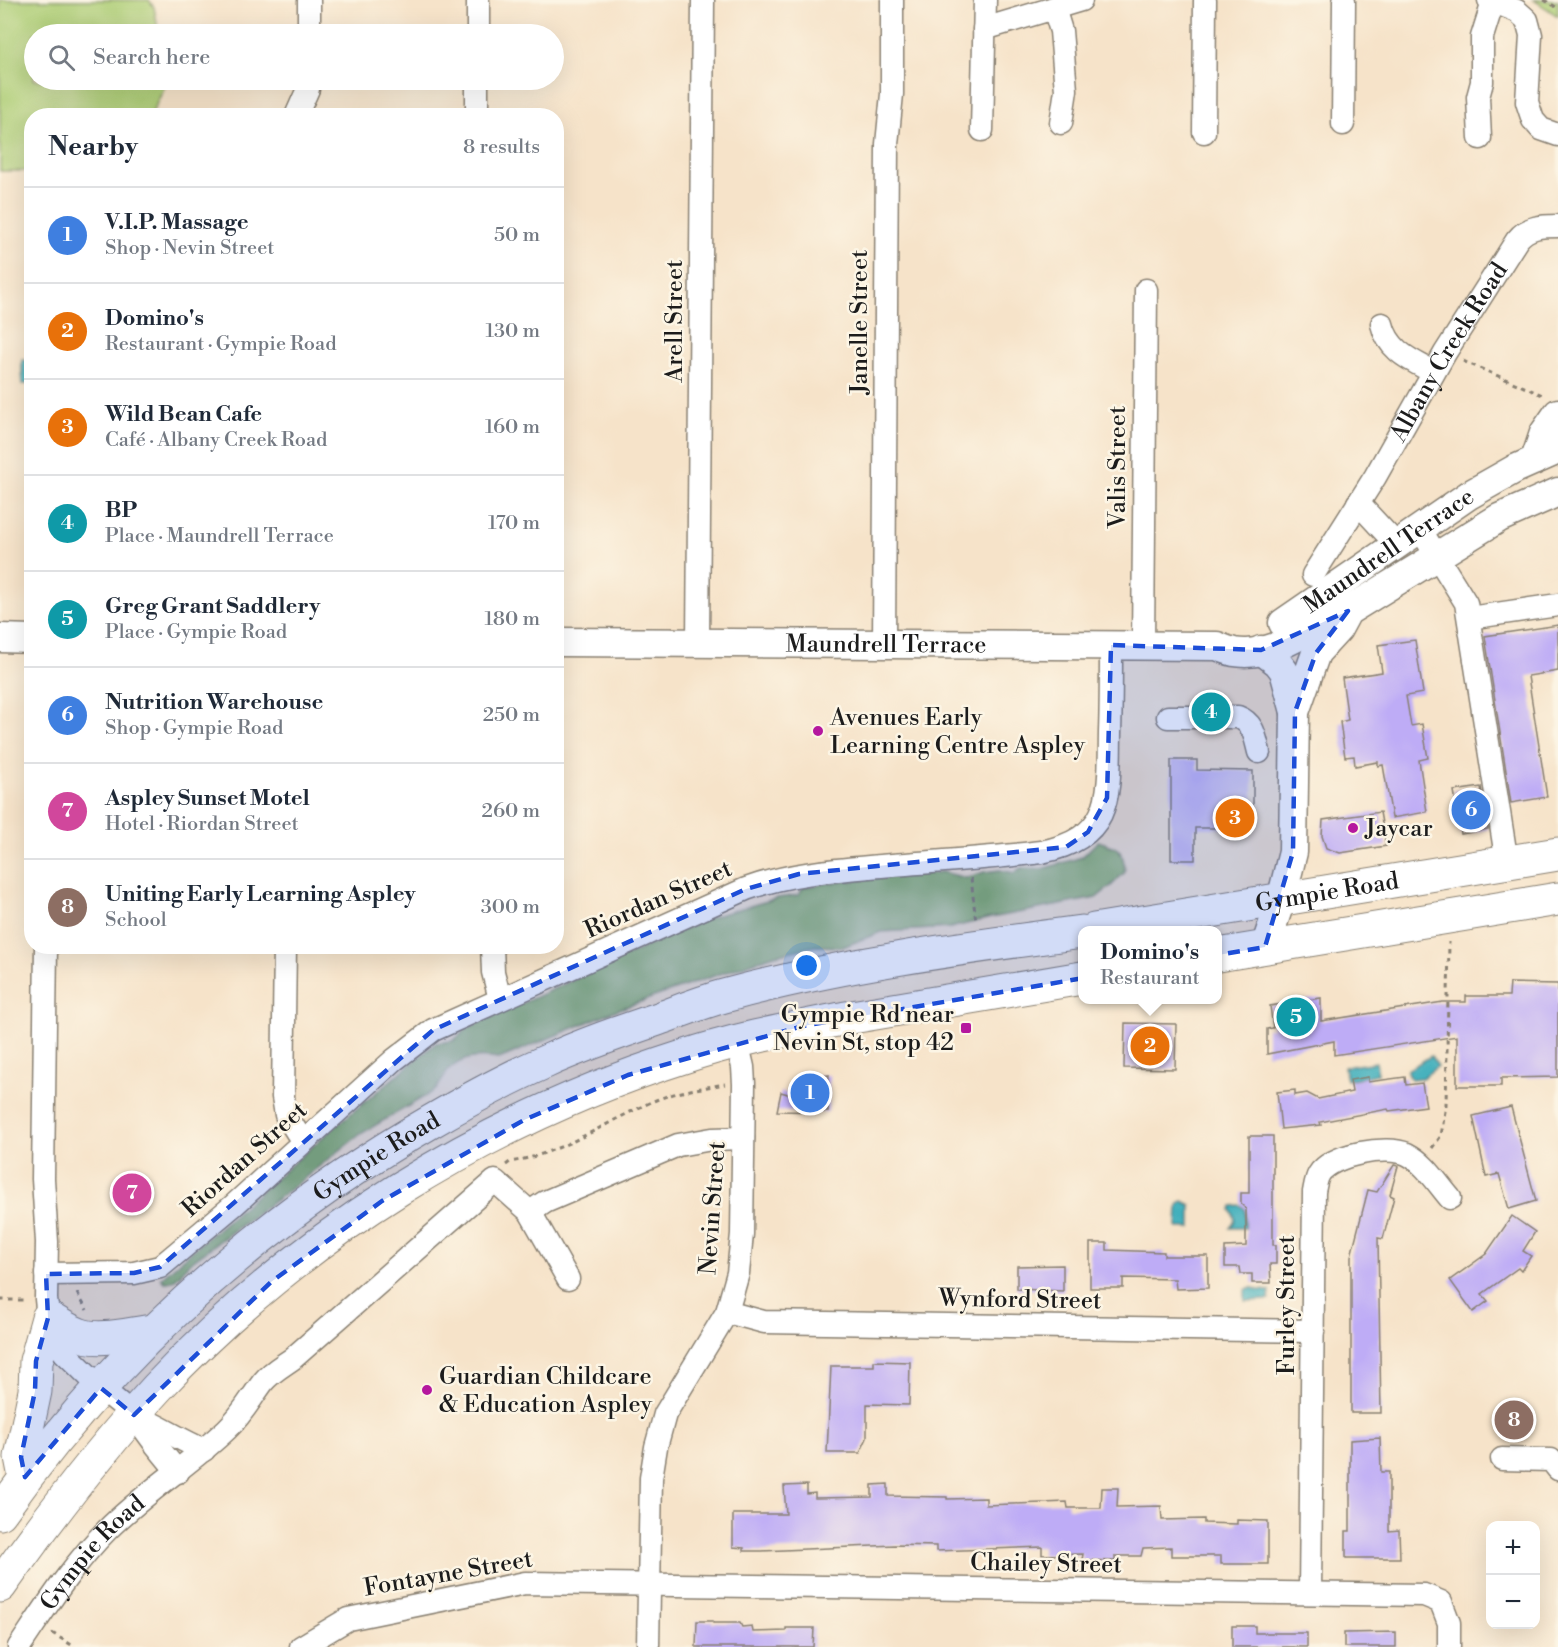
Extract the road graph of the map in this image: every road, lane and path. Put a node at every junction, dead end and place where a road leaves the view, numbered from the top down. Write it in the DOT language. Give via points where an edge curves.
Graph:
graph roads {
  1 [pos="309,0"];
  2 [pos="478,0"];
  3 [pos="704,0"];
  4 [pos="891,0"];
  5 [pos="985,0"];
  6 [pos="1081,0"];
  7 [pos="1205,0"];
  8 [pos="1344,0"];
  9 [pos="1544,0"];
  10 [pos="1491,1"];
  11 [pos="1054,8"];
  12 [pos="1558,8"];
  13 [pos="309,24"];
  14 [pos="478,24"];
  15 [pos="984,29"];
  16 [pos="308,90"];
  17 [pos="477,90"];
  18 [pos="300,108"];
  19 [pos="477,108"];
  20 [pos="1061,123"];
  21 [pos="1342,124"];
  22 [pos="982,130"];
  23 [pos="1204,132"];
  24 [pos="1558,135"];
  25 [pos="1480,138"];
  26 [pos="1558,226"];
  27 [pos="1146,290"];
  28 [pos="1382,324"];
  29 [pos="1445,352"];
  30 [pos="1433,372"];
  31 [pos="1553,405"];
  32 [pos="1547,455"];
  33 [pos="1555,497"];
  34 [pos="1358,503"];
  35 [pos="1420,529"];
  36 [pos="1397,545"];
  37 [pos="1438,556"];
  38 [pos="1313,575"];
  39 [pos="1558,605"];
  40 [pos="1348,611"];
  41 [pos="1469,618"];
  42 [pos="0,638"];
  43 [pos="24,639"];
  44 [pos="564,642"];
  45 [pos="698,643"];
  46 [pos="884,644"];
  47 [pos="1111,645"];
  48 [pos="1143,645"];
  49 [pos="1217,646"];
  50 [pos="1261,650"];
  51 [pos="1295,712"];
  52 [pos="1168,717"];
  53 [pos="1259,752"];
  54 [pos="1558,854"];
  55 [pos="969,858"];
  56 [pos="1507,863"];
  57 [pos="1558,899"];
  58 [pos="1281,900"];
  59 [pos="1450,917"];
  60 [pos="976,922"];
  61 [pos="1119,926"];
  62 [pos="1078,933"];
  63 [pos="1265,947"];
  64 [pos="45,954"];
  65 [pos="285,954"];
  66 [pos="492,954"];
  67 [pos="1222,955"];
  68 [pos="858,966"];
  69 [pos="1078,979"];
  70 [pos="500,999"];
  71 [pos="867,1014"];
  72 [pos="737,1041"];
  73 [pos="725,1084"];
  74 [pos="743,1138"];
  75 [pos="303,1142"];
  76 [pos="1421,1164"];
  77 [pos="495,1181"];
  78 [pos="1450,1198"];
  79 [pos="530,1212"];
  80 [pos="46,1274"];
  81 [pos="567,1279"];
  82 [pos="0,1300"];
  83 [pos="20,1300"];
  84 [pos="727,1312"];
  85 [pos="48,1318"];
  86 [pos="154,1331"];
  87 [pos="1313,1331"];
  88 [pos="100,1388"];
  89 [pos="134,1415"];
  90 [pos="204,1450"];
  91 [pos="1502,1459"];
  92 [pos="1558,1469"];
  93 [pos="178,1472"];
  94 [pos="25,1477"];
  95 [pos="0,1513"];
  96 [pos="649,1585"];
  97 [pos="0,1586"];
  98 [pos="1310,1593"];
  99 [pos="36,1623"];
  100 [pos="19,1647"];
  101 [pos="75,1647"];
  102 [pos="301,1647"];
  103 [pos="648,1647"];
  104 [pos="1449,1647"];
  1 -- 13 [label="street"];
  2 -- 14 [label="street"];
  3 -- 45 [label="street, Arell Street"];
  4 -- 46 [label="street, Janelle Street"];
  5 -- 15 [label="street"];
  6 -- 11 [label="street"];
  7 -- 23 [label="street"];
  8 -- 21 [label="street"];
  9 -- 12 [label="path"];
  10 -- 24 [label="street" via="1516,10 1527,20 1531,35 1527,102 1541,129"];
  10 -- 25 [label="street" via="1482,37"];
  11 -- 15 [label="street"];
  11 -- 20 [label="street" via="1061,31 1066,90"];
  15 -- 22 [label="street"];
  16 -- 18 [label="street"];
  17 -- 19 [label="street"];
  26 -- 29 [label="street, Albany Creek Road" via="1535,227 1519,238"];
  27 -- 48 [label="street, Valis Street"];
  28 -- 30 [label="street" via="1392,346"];
  29 -- 30 [label="street, Albany Creek Road"];
  29 -- 31 [label="path"];
  30 -- 34 [label="street, Albany Creek Road"];
  31 -- 32 [label="main road" via="1544,433"];
  32 -- 35 [label="main road, Maundrell Terrace" via="1490,482"];
  33 -- 37 [label="main road, Maundrell Terrace" via="1499,518"];
  34 -- 36 [label="street"];
  34 -- 38 [label="street, Albany Creek Road"];
  35 -- 36 [label="main road, Maundrell Terrace"];
  35 -- 37 [label="street"];
  36 -- 49 [label="main road, Maundrell Terrace" via="1279,626 1234,637"];
  37 -- 40 [label="main road, Maundrell Terrace"];
  37 -- 41 [label="street" via="1466,603"];
  39 -- 41 [label="street"];
  40 -- 50 [label="main road, Maundrell Terrace" via="1330,617 1285,644"];
  40 -- 51 [label="main road" via="1316,654"];
  41 -- 56 [label="street"];
  42 -- 43 [label="main road"];
  44 -- 45 [label="main road, Maundrell Terrace"];
  45 -- 46 [label="main road, Maundrell Terrace"];
  46 -- 47 [label="main road, Maundrell Terrace"];
  47 -- 48 [label="main road, Maundrell Terrace"];
  47 -- 55 [label="street, Riordan Street" via="1109,786 1097,820 1066,847"];
  48 -- 49 [label="main road, Maundrell Terrace"];
  49 -- 50 [label="main road, Maundrell Terrace" via="1234,652"];
  50 -- 51 [label="main road" via="1284,671"];
  51 -- 58 [label="main road" via="1293,852"];
  52 -- 53 [label="street" via="1244,719 1253,729"];
  54 -- 56 [label="highway, Gympie Road"];
  55 -- 60 [label="path"];
  55 -- 70 [label="street, Riordan Street" via="774,879"];
  56 -- 58 [label="highway, Gympie Road"];
  57 -- 59 [label="highway, Gympie Road"];
  58 -- 61 [label="highway, Gympie Road"];
  58 -- 63 [label="main road"];
  59 -- 63 [label="highway, Gympie Road"];
  59 -- 76 [label="path" via="1446,1105 1441,1136"];
  62 -- 68 [label="highway, Gympie Road"];
  63 -- 67 [label="highway, Gympie Road"];
  64 -- 80 [label="street"];
  65 -- 75 [label="street" via="284,1097 286,1115"];
  66 -- 70 [label="street"];
  68 -- 71 [label="highway"];
  68 -- 86 [label="highway, Gympie Road" via="720,997 599,1039 492,1088 400,1140 318,1193 223,1267"];
  69 -- 71 [label="highway, Gympie Road"];
  70 -- 75 [label="street, Riordan Street" via="433,1030 411,1045"];
  71 -- 72 [label="highway, Gympie Road"];
  72 -- 74 [label="street, Nevin Street" via="743,1067"];
  72 -- 89 [label="highway, Gympie Road" via="628,1075 543,1111 418,1178 270,1282 194,1351"];
  73 -- 77 [label="path" via="689,1089 658,1100 554,1150 510,1162"];
  74 -- 79 [label="street" via="678,1145"];
  74 -- 84 [label="street, Nevin Street" via="740,1254"];
  75 -- 80 [label="street, Riordan Street" via="160,1266 134,1273"];
  76 -- 78 [label="street, Furley Street"];
  76 -- 87 [label="street, Furley Street" via="1406,1154 1388,1151 1350,1155 1332,1162 1318,1174 1314,1192"];
  77 -- 79 [label="street"];
  77 -- 90 [label="street, Gympie Road" via="270,1375 246,1409"];
  79 -- 81 [label="street"];
  80 -- 85 [label="street"];
  82 -- 83 [label="path"];
  84 -- 87 [label="street, Wynford Street" via="764,1322"];
  84 -- 96 [label="street, Nevin Street" via="665,1414 651,1478"];
  85 -- 86 [label="highway" via="89,1337"];
  85 -- 88 [label="street" via="56,1342"];
  85 -- 94 [label="highway" via="36,1361 35,1391 21,1457"];
  86 -- 88 [label="highway, Gympie Road"];
  87 -- 98 [label="street, Furley Street"];
  88 -- 89 [label="street"];
  88 -- 94 [label="highway, Gympie Road"];
  89 -- 90 [label="street"];
  89 -- 93 [label="street"];
  89 -- 97 [label="highway, Gympie Road" via="77,1482"];
  90 -- 93 [label="street, Gympie Road"];
  91 -- 92 [label="street" via="1551,1460"];
  93 -- 99 [label="street, Gympie Road" via="106,1531"];
  94 -- 95 [label="highway, Gympie Road"];
  96 -- 98 [label="street, Chailey Street"];
  96 -- 102 [label="street, Fontayne Street" via="525,1583 348,1619"];
  96 -- 103 [label="street, Nevin Street"];
  98 -- 104 [label="street, Chailey Street" via="1424,1596 1442,1602 1449,1623"];
  99 -- 100 [label="street, Gympie Road"];
  99 -- 101 [label="path"];
}
